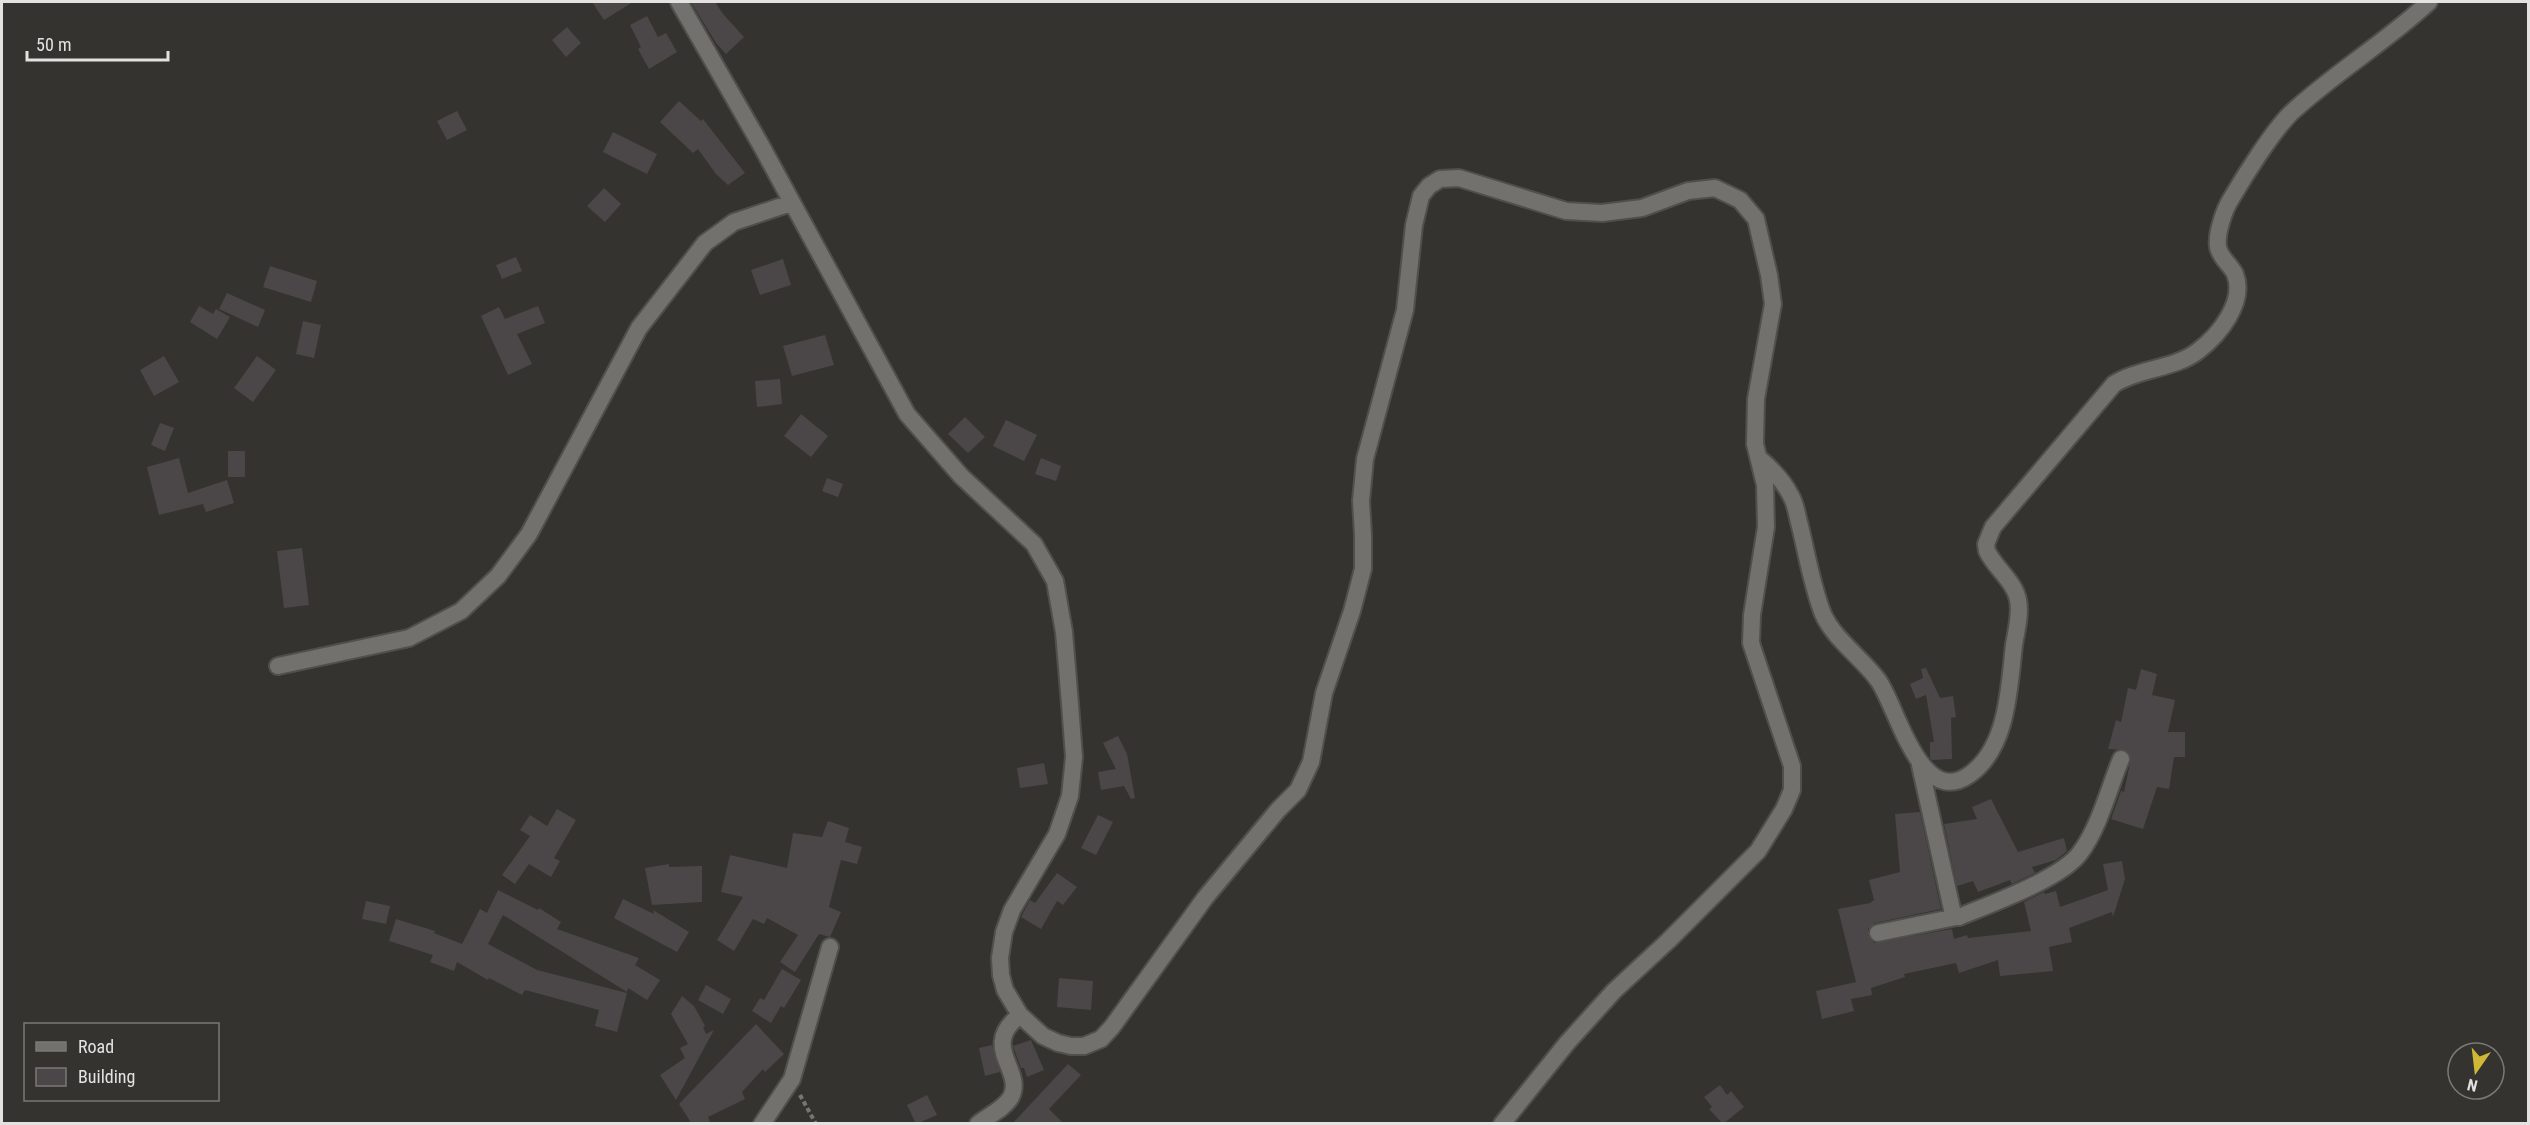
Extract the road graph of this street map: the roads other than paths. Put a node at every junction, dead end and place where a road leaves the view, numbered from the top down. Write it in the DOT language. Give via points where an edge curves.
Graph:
graph roads {
  1 [pos="679,2"];
  2 [pos="2429,2"];
  3 [pos="791,203"];
  4 [pos="1758,458"];
  5 [pos="278,666"];
  6 [pos="2121,759"];
  7 [pos="1920,764"];
  8 [pos="1956,917"];
  9 [pos="1878,933"];
  10 [pos="830,947"];
  11 [pos="1020,1015"];
  12 [pos="762,1124"];
  13 [pos="978,1124"];
  14 [pos="1502,1124"];
  1 -- 3 [label="street"];
  2 -- 7 [label="street" via="2292,112 2229,201 2218,248 2234,273 2237,286 2235,305 2224,324 2196,353 2114,384 1993,527 1987,551 2014,590 2018,608 2001,727 1982,763 1968,776 1954,781 1940,779"];
  3 -- 5 [label="street" via="734,222 705,243 639,328 529,534 498,576 461,611 409,638"];
  3 -- 11 [label="street" via="907,414 961,476 1034,544 1054,581 1065,632 1074,757 1070,796 1057,834 1012,910 1004,932 1001,975"];
  4 -- 7 [label="street" via="1776,473 1792,498 1827,622 1883,687"];
  4 -- 11 [label="street" via="1756,399 1773,304 1756,219 1740,200 1715,188 1689,190 1642,208 1602,213 1566,211 1460,178 1440,179 1429,186 1421,196 1414,225 1405,310 1365,459 1360,501 1363,568 1324,693 1311,762 1298,790 1206,898 1101,1039 1071,1047 1037,1031"];
  4 -- 14 [label="street" via="1765,485 1766,527 1751,643 1792,766 1792,790 1758,851 1614,991"];
  6 -- 8 [label="street" via="2087,843 2073,861 1996,902"];
  7 -- 8 [label="street"];
  8 -- 9 [label="street"];
  10 -- 12 [label="street" via="792,1079"];
  11 -- 13 [label="street" via="1008,1024 1002,1041 1012,1080 1011,1097"];
}
